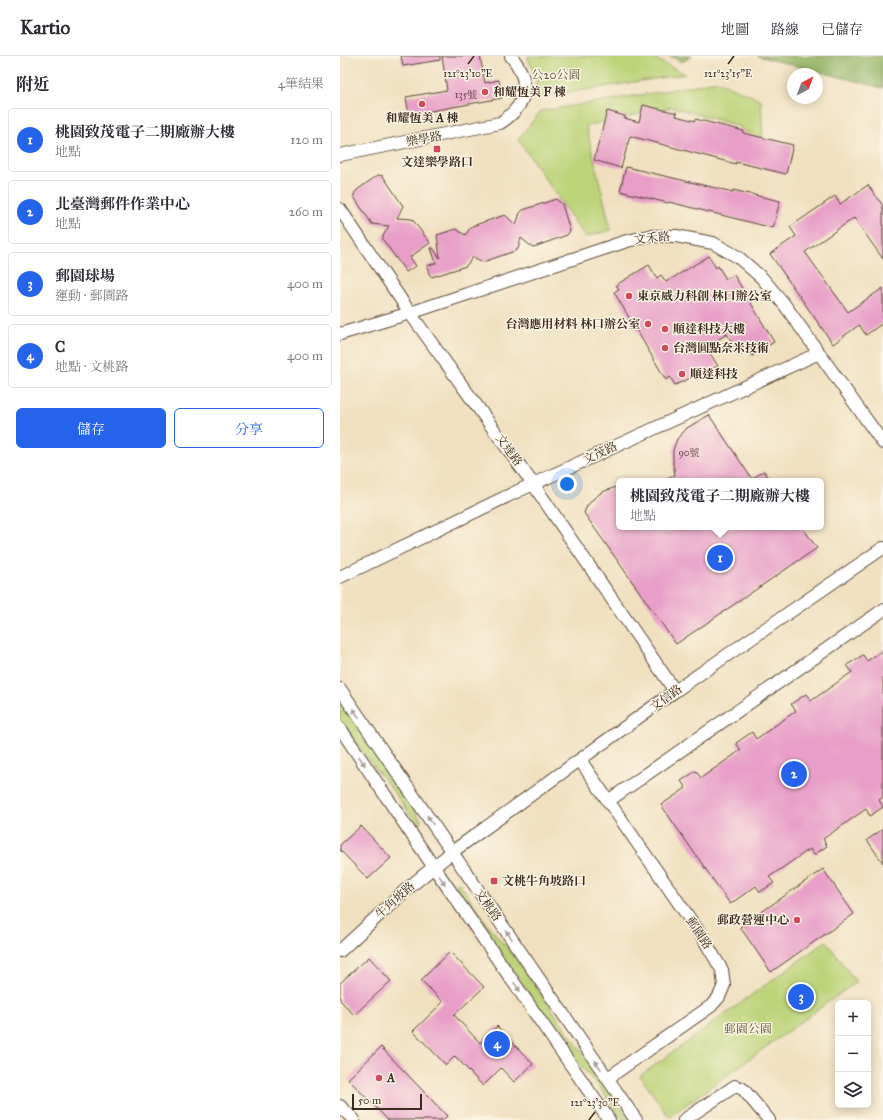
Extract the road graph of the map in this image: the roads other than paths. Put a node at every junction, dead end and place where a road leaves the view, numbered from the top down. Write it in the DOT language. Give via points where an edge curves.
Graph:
graph roads {
  1 [pos="511,56"];
  2 [pos="340,155"];
  3 [pos="340,209"];
  4 [pos="410,313"];
  5 [pos="340,334"];
  6 [pos="819,353"];
  7 [pos="883,443"];
  8 [pos="533,484"];
  9 [pos="883,548"];
  10 [pos="340,577"];
  11 [pos="883,610"];
  12 [pos="340,689"];
  13 [pos="675,691"];
  14 [pos="340,728"];
  15 [pos="580,760"];
  16 [pos="608,801"];
  17 [pos="452,852"];
  18 [pos="433,866"];
  19 [pos="340,951"];
  20 [pos="608,1078"];
  21 [pos="340,1106"];
  22 [pos="354,1120"];
  23 [pos="609,1120"];
  24 [pos="636,1120"];
  25 [pos="684,1120"];
  26 [pos="769,1120"];
  1 -- 2 [label="street, 樂學路" via="524,79 524,94 510,116 500,123"];
  3 -- 4 [label="street, 文達路"];
  4 -- 5 [label="street, 文禾路"];
  4 -- 6 [label="street, 文禾路" via="627,241 649,236 676,236 712,243 738,257 762,278 784,304"];
  4 -- 8 [label="street, 文達路"];
  6 -- 7 [label="street, 文禾路"];
  6 -- 8 [label="street, 文茂路"];
  8 -- 10 [label="street, 文茂路"];
  8 -- 13 [label="street, 文達路"];
  9 -- 13 [label="street, 文信路"];
  11 -- 16 [label="street"];
  17 -- 12 [label="street, 文桃路, one-way"];
  13 -- 15 [label="street, 文信路"];
  14 -- 18 [label="street, 文桃路, one-way"];
  15 -- 16 [label="street, 郵園路"];
  15 -- 17 [label="street, 文信路"];
  16 -- 20 [label="street, 郵園路" via="710,949 722,970 724,985 719,997 711,1006"];
  17 -- 18 [label="street, 牛角坡路"];
  20 -- 17 [label="street, 文桃路, one-way"];
  18 -- 19 [label="street, 牛角坡路"];
  18 -- 23 [label="street, 文桃路, one-way"];
  20 -- 24 [label="street, 文桃路"];
  21 -- 22 [label="street"];
  25 -- 26 [label="street" via="735,1086 743,1089"];
}
